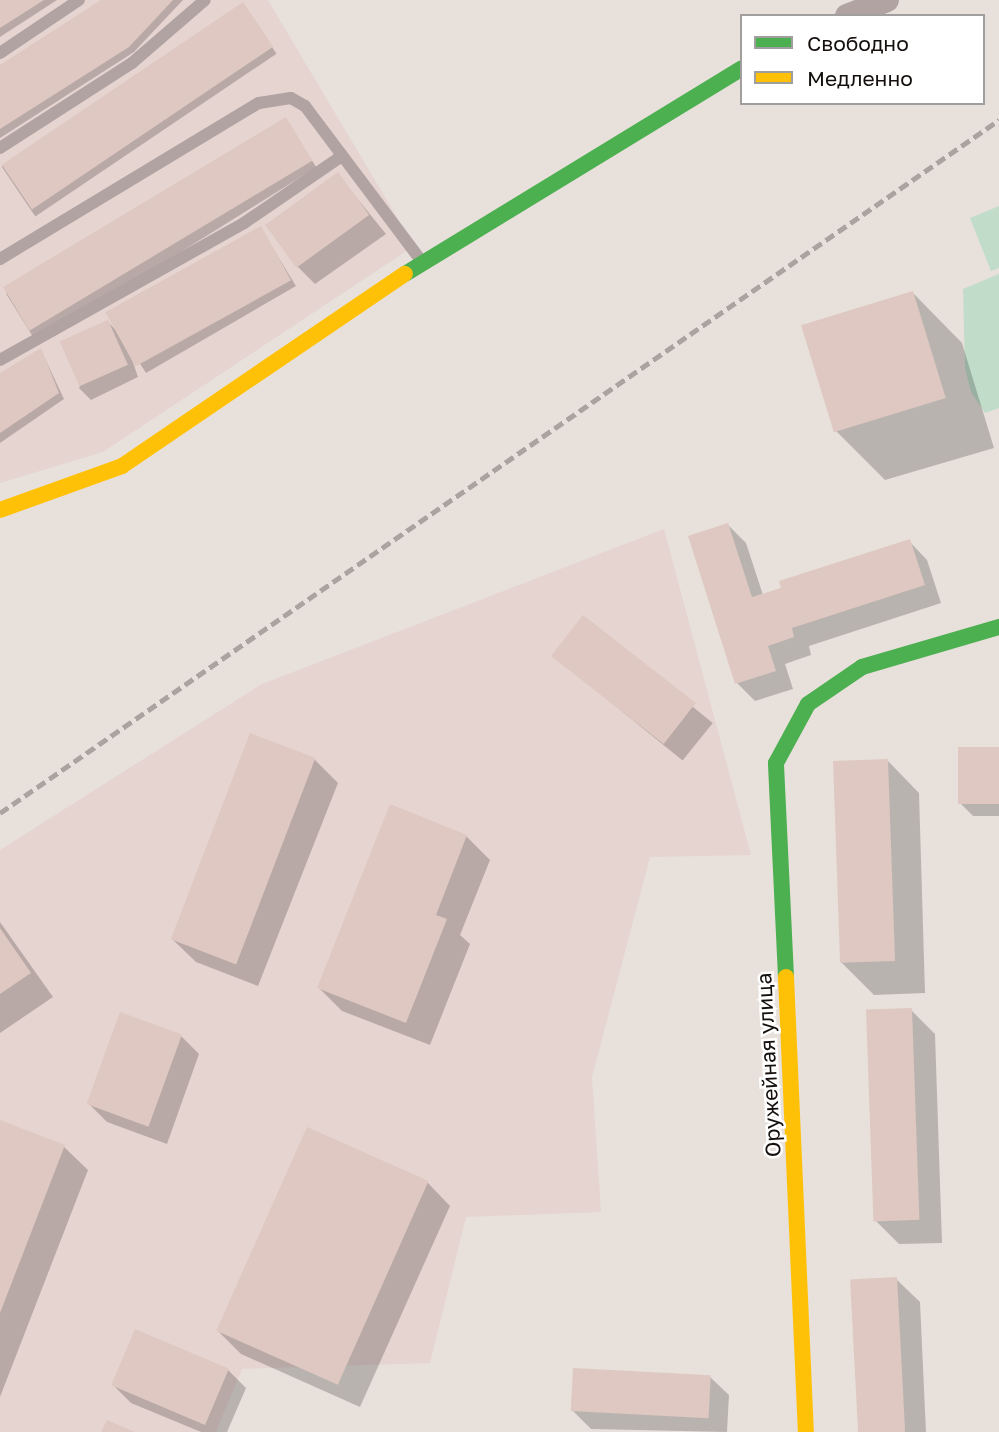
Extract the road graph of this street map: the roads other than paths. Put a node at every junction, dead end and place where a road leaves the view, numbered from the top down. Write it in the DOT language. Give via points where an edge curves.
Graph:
graph roads {
  1 [pos="79,0"];
  2 [pos="205,0"];
  3 [pos="887,0"];
  4 [pos="852,14"];
  5 [pos="0,53"];
  6 [pos="740,69"];
  7 [pos="0,148"];
  8 [pos="342,156"];
  9 [pos="0,259"];
  10 [pos="422,262"];
  11 [pos="0,360"];
  12 [pos="0,510"];
  13 [pos="999,627"];
  14 [pos="806,1432"];
  1 -- 5 [label="lane"];
  2 -- 7 [label="lane" via="132,63"];
  3 -- 4 [label="street"];
  6 -- 10 [label="street"];
  8 -- 9 [label="lane" via="305,106 291,98 260,103"];
  8 -- 10 [label="lane"];
  8 -- 11 [label="lane" via="244,223"];
  10 -- 12 [label="street" via="122,466"];
  13 -- 14 [label="street, Оружейная улица" via="862,667 808,704 776,763"];
}
